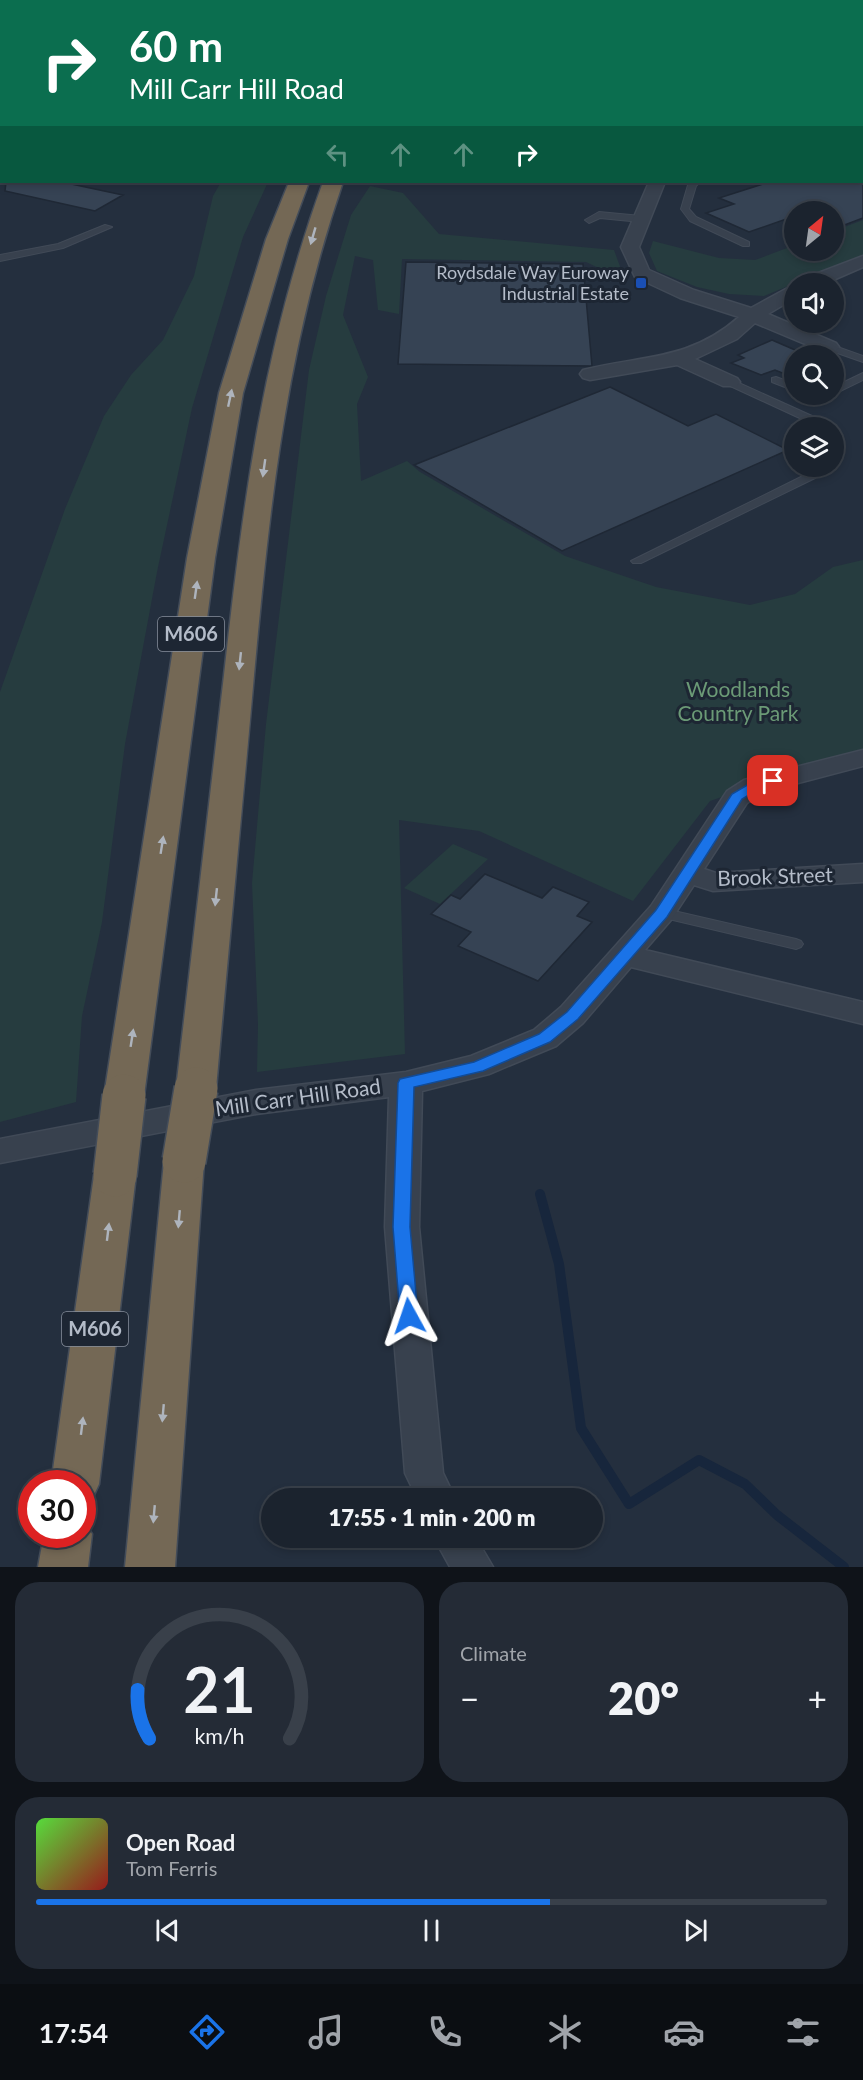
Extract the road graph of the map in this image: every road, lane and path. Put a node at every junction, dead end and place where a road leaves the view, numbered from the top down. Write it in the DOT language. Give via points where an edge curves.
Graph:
graph roads {
  1 [pos="299,183"];
  2 [pos="333,183"];
  3 [pos="657,183"];
  4 [pos="695,183"];
  5 [pos="641,219"];
  6 [pos="589,220"];
  7 [pos="108,227"];
  8 [pos="746,244"];
  9 [pos="0,258"];
  10 [pos="863,261"];
  11 [pos="834,273"];
  12 [pos="784,297"];
  13 [pos="753,315"];
  14 [pos="822,345"];
  15 [pos="844,353"];
  16 [pos="680,358"];
  17 [pos="863,359"];
  18 [pos="584,376"];
  19 [pos="863,376"];
  20 [pos="776,380"];
  21 [pos="730,382"];
  22 [pos="784,383"];
  23 [pos="844,386"];
  24 [pos="806,417"];
  25 [pos="809,477"];
  26 [pos="637,561"];
  27 [pos="863,758"];
  28 [pos="689,873"];
  29 [pos="863,873"];
  30 [pos="662,913"];
  31 [pos="796,944"];
  32 [pos="627,956"];
  33 [pos="863,1013"];
  34 [pos="406,1083"];
  35 [pos="0,1151"];
  36 [pos="77,1470"];
  37 [pos="431,1488"];
  38 [pos="66,1548"];
  39 [pos="461,1548"];
  40 [pos="63,1567"];
  41 [pos="150,1567"];
  42 [pos="473,1567"];
  36 -- 1 [label="highway, M606, one-way, bridge" via="123,1096 201,558 231,393 277,239"];
  2 -- 41 [label="highway, M606, one-way, bridge" via="314,231 280,355 250,561 196,1089 184,1161"];
  3 -- 5 [label="street"];
  4 -- 8 [label="lane" via="685,209 693,219"];
  5 -- 6 [label="lane" via="599,215"];
  5 -- 13 [label="street" via="630,247 641,273 687,294"];
  7 -- 9 [label="lane" via="60,246"];
  10 -- 11 [label="street"];
  12 -- 13 [label="street"];
  13 -- 14 [label="street"];
  13 -- 16 [label="street" via="730,335"];
  15 -- 17 [label="lane"];
  16 -- 18 [label="street"];
  16 -- 21 [label="street"];
  19 -- 23 [label="lane"];
  20 -- 22 [label="lane"];
  21 -- 24 [label="lane"];
  25 -- 26 [label="lane"];
  27 -- 28 [label="street, Mill Carr Hill Road" via="754,786 737,797"];
  28 -- 29 [label="street, Brook Street" via="713,882"];
  28 -- 30 [label="street, Mill Carr Hill Road"];
  30 -- 31 [label="lane"];
  30 -- 32 [label="street, Mill Carr Hill Road"];
  32 -- 33 [label="street"];
  32 -- 34 [label="street, Mill Carr Hill Road" via="573,1016 544,1038 478,1066"];
  34 -- 35 [label="street, Mill Carr Hill Road" via="256,1102"];
  34 -- 37 [label="street" via="402,1227 424,1473"];
  38 -- 40 [label="highway"];
  39 -- 42 [label="street"];
}
